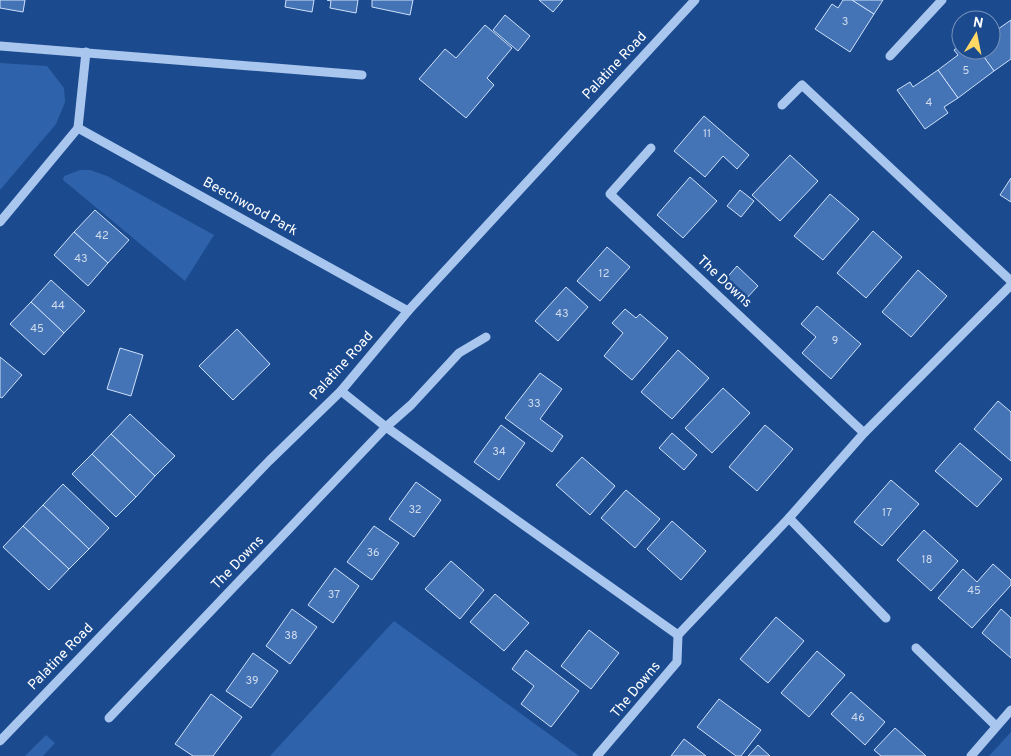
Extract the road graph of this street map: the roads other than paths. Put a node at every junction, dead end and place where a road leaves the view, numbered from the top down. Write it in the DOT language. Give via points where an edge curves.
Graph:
graph roads {
  1 [pos="695,0"];
  2 [pos="942,0"];
  3 [pos="0,46"];
  4 [pos="86,52"];
  5 [pos="890,56"];
  6 [pos="362,75"];
  7 [pos="782,105"];
  8 [pos="78,128"];
  9 [pos="651,148"];
  10 [pos="0,222"];
  11 [pos="1011,281"];
  12 [pos="1011,285"];
  13 [pos="408,311"];
  14 [pos="486,337"];
  15 [pos="341,391"];
  16 [pos="386,428"];
  17 [pos="864,433"];
  18 [pos="789,518"];
  19 [pos="886,618"];
  20 [pos="678,635"];
  21 [pos="916,648"];
  22 [pos="1011,710"];
  23 [pos="109,718"];
  24 [pos="996,726"];
  25 [pos="0,741"];
  26 [pos="597,756"];
  27 [pos="971,756"];
  1 -- 13 [label="street, Palatine Road"];
  2 -- 5 [label="street"];
  3 -- 4 [label="street"];
  4 -- 6 [label="street"];
  4 -- 8 [label="street"];
  7 -- 11 [label="street" via="802,85"];
  8 -- 10 [label="street"];
  8 -- 13 [label="street, Beechwood Park"];
  9 -- 17 [label="street, The Downs" via="610,194"];
  12 -- 17 [label="street"];
  13 -- 15 [label="street, Palatine Road"];
  14 -- 16 [label="street, The Downs" via="459,353"];
  15 -- 16 [label="street"];
  15 -- 25 [label="street, Palatine Road" via="269,461"];
  16 -- 20 [label="street"];
  16 -- 23 [label="street, The Downs"];
  17 -- 18 [label="street"];
  18 -- 19 [label="street"];
  18 -- 20 [label="street"];
  20 -- 26 [label="street, The Downs" via="678,662"];
  21 -- 24 [label="street"];
  22 -- 24 [label="street"];
  24 -- 27 [label="street"];
}
